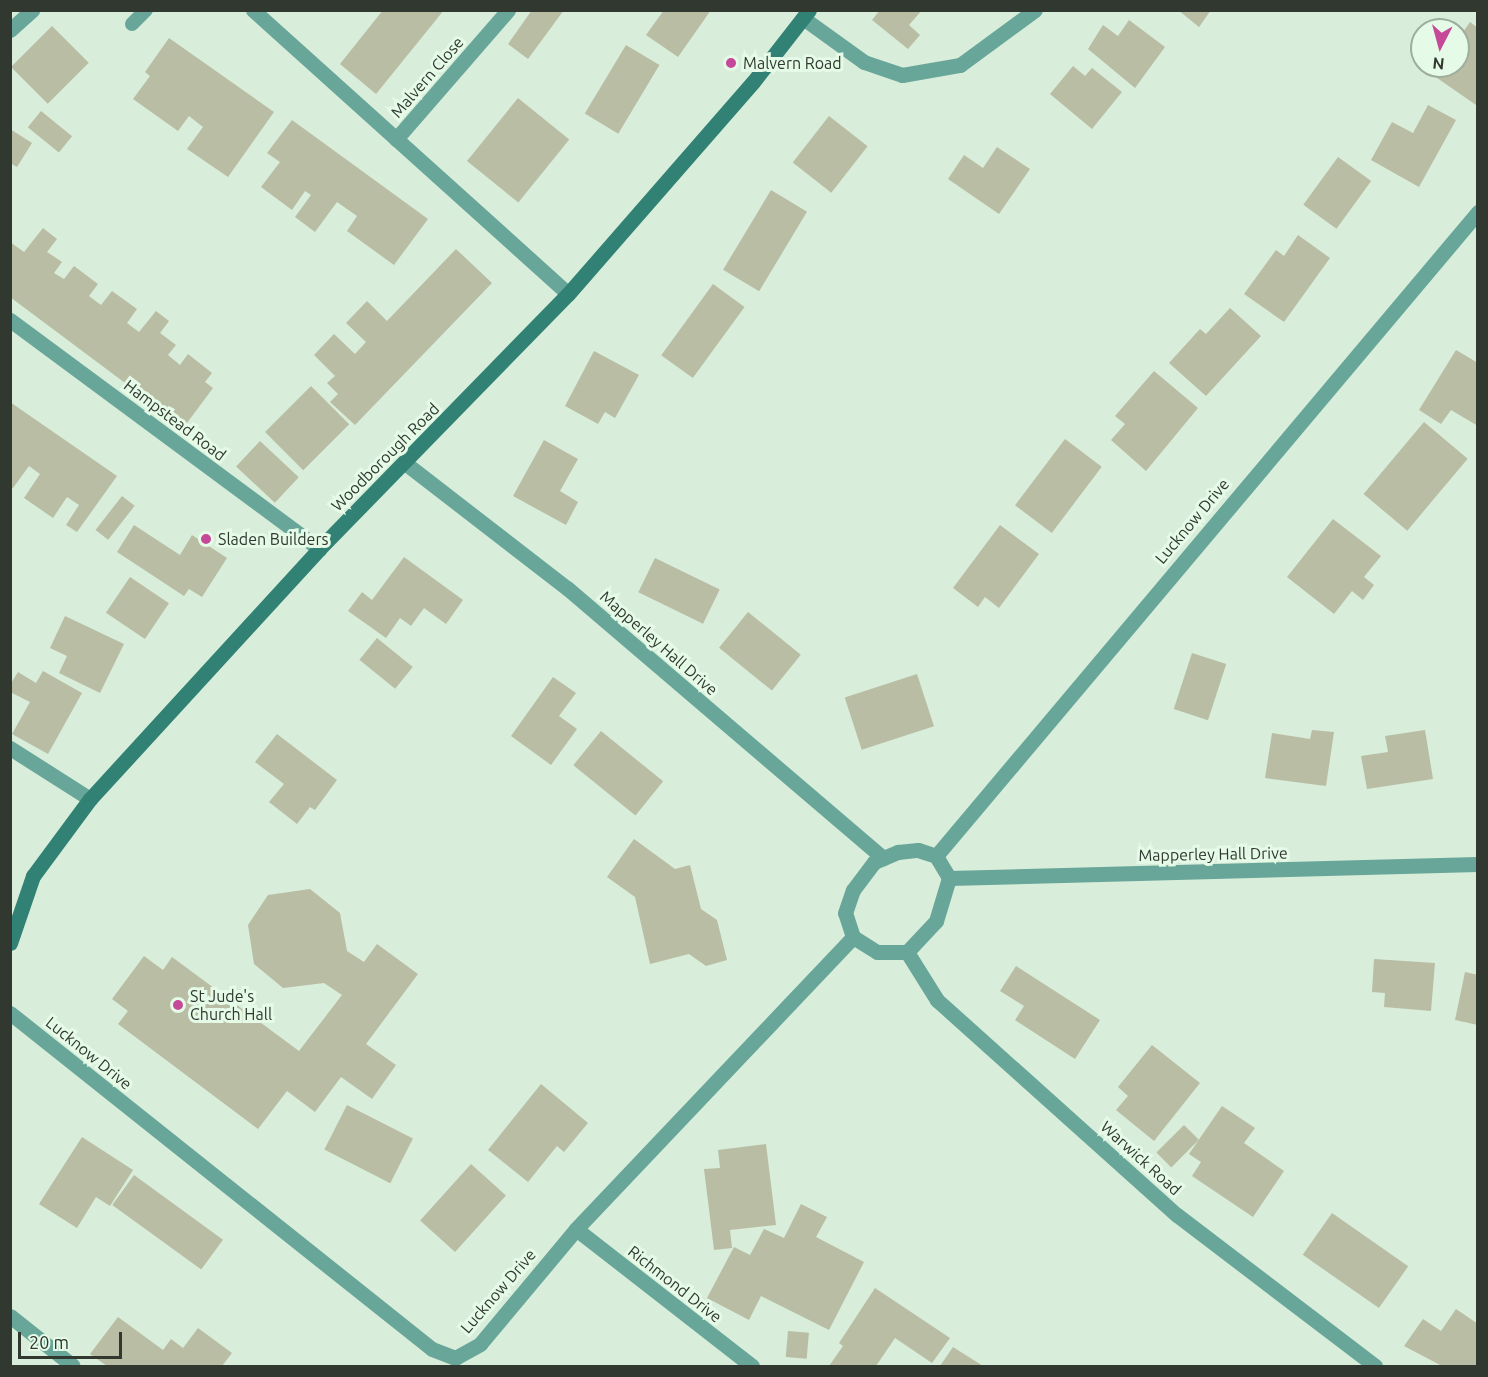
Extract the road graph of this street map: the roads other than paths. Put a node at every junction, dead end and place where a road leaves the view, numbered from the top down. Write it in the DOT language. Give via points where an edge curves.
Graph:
graph roads {
  1 [pos="32,10"];
  2 [pos="146,10"];
  3 [pos="253,10"];
  4 [pos="508,10"];
  5 [pos="1035,10"];
  6 [pos="806,14"];
  7 [pos="132,24"];
  8 [pos="10,30"];
  9 [pos="396,140"];
  10 [pos="1478,212"];
  11 [pos="568,294"];
  12 [pos="10,320"];
  13 [pos="405,463"];
  14 [pos="319,549"];
  15 [pos="10,748"];
  16 [pos="90,799"];
  17 [pos="936,856"];
  18 [pos="883,858"];
  19 [pos="1478,864"];
  20 [pos="949,878"];
  21 [pos="853,937"];
  22 [pos="10,943"];
  23 [pos="907,951"];
  24 [pos="10,1013"];
  25 [pos="576,1229"];
  26 [pos="10,1316"];
  27 [pos="73,1366"];
  28 [pos="752,1366"];
  29 [pos="1375,1366"];
  1 -- 8 [label="street"];
  2 -- 7 [label="lane"];
  3 -- 9 [label="street"];
  4 -- 9 [label="street, Malvern Close"];
  5 -- 6 [label="street" via="960,65 902,75 864,62"];
  6 -- 11 [label="main road, Woodborough Road" via="753,82"];
  9 -- 11 [label="street"];
  10 -- 17 [label="street, Lucknow Drive"];
  11 -- 13 [label="main road, Woodborough Road"];
  12 -- 14 [label="street, Hampstead Road"];
  13 -- 14 [label="main road, Woodborough Road"];
  13 -- 18 [label="street, Mapperley Hall Drive" via="567,588"];
  14 -- 16 [label="main road, Woodborough Road"];
  15 -- 16 [label="street"];
  16 -- 22 [label="main road, Woodborough Road" via="33,876"];
  17 -- 18 [label="street" via="918,850"];
  17 -- 20 [label="street"];
  18 -- 21 [label="street" via="874,862 853,890 845,913"];
  19 -- 20 [label="street, Mapperley Hall Drive"];
  20 -- 23 [label="street" via="936,921"];
  21 -- 23 [label="street" via="877,952"];
  21 -- 25 [label="street, Lucknow Drive"];
  23 -- 29 [label="street, Warwick Road" via="937,1000 1177,1215"];
  24 -- 25 [label="street, Lucknow Drive" via="432,1349 455,1358 480,1344"];
  25 -- 28 [label="street, Richmond Drive"];
  26 -- 27 [label="street"];
}
